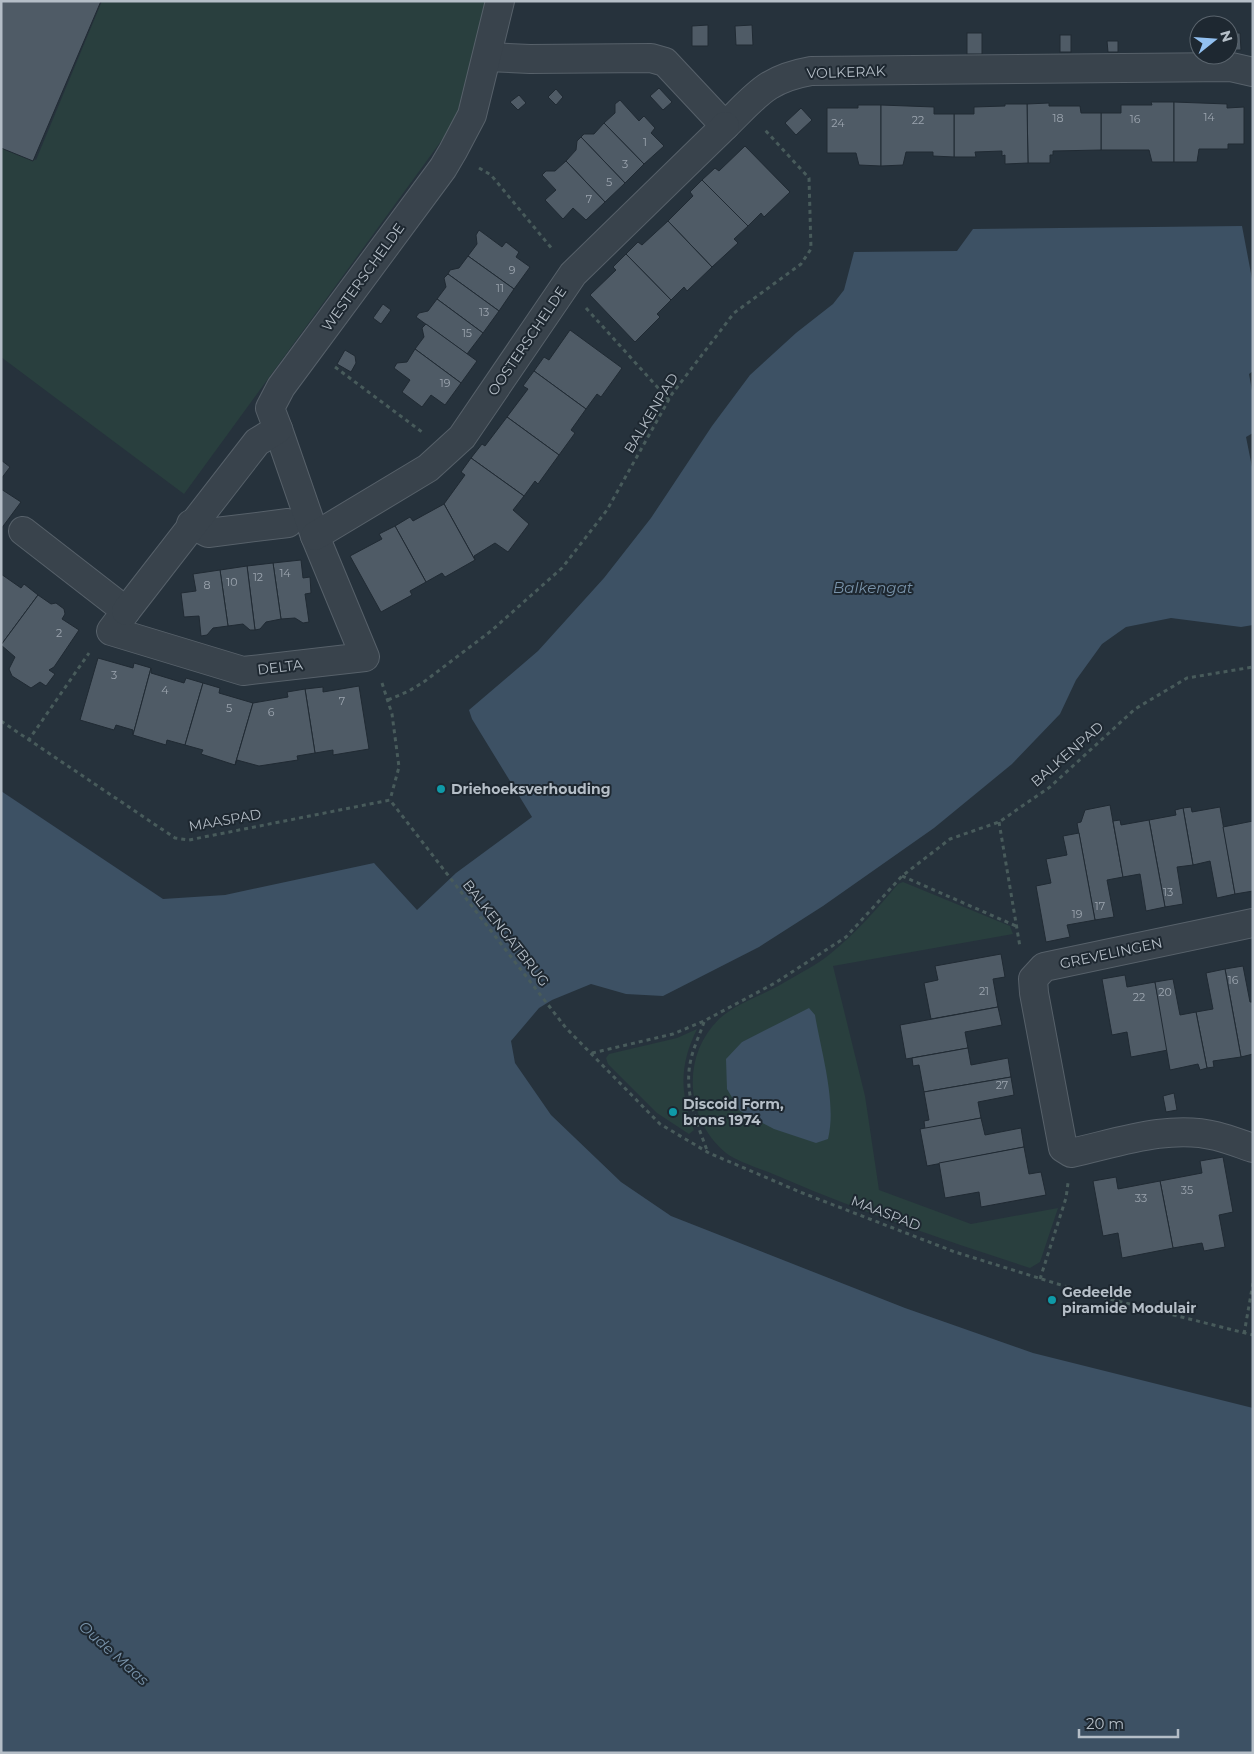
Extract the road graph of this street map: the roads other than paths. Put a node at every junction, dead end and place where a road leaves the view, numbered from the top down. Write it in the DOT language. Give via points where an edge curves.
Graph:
graph roads {
  1 [pos="500,1"];
  2 [pos="487,57"];
  3 [pos="1253,72"];
  4 [pos="735,117"];
  5 [pos="278,429"];
  6 [pos="288,523"];
  7 [pos="191,524"];
  8 [pos="22,532"];
  9 [pos="315,536"];
  10 [pos="118,621"];
  11 [pos="1253,923"];
  12 [pos="1253,1148"];
  1 -- 2 [label="street, WESTERSCHELDE"];
  2 -- 4 [label="street" via="651,58 665,62"];
  2 -- 5 [label="street, WESTERSCHELDE" via="472,115 453,152 281,387 270,408"];
  3 -- 4 [label="street, VOLKERAK" via="1231,67 811,71 769,84"];
  4 -- 9 [label="street, OOSTERSCHELDE" via="568,279 462,437 428,468"];
  5 -- 7 [label="street" via="257,442"];
  5 -- 9 [label="street"];
  6 -- 7 [label="street" via="208,533"];
  7 -- 10 [label="street"];
  8 -- 10 [label="street, DELTA"];
  9 -- 10 [label="street, DELTA" via="365,657 243,671"];
  11 -- 12 [label="street, GREVELINGEN" via="1044,967 1033,980 1063,1148 1071,1153 1181,1132 1215,1136"];
}
